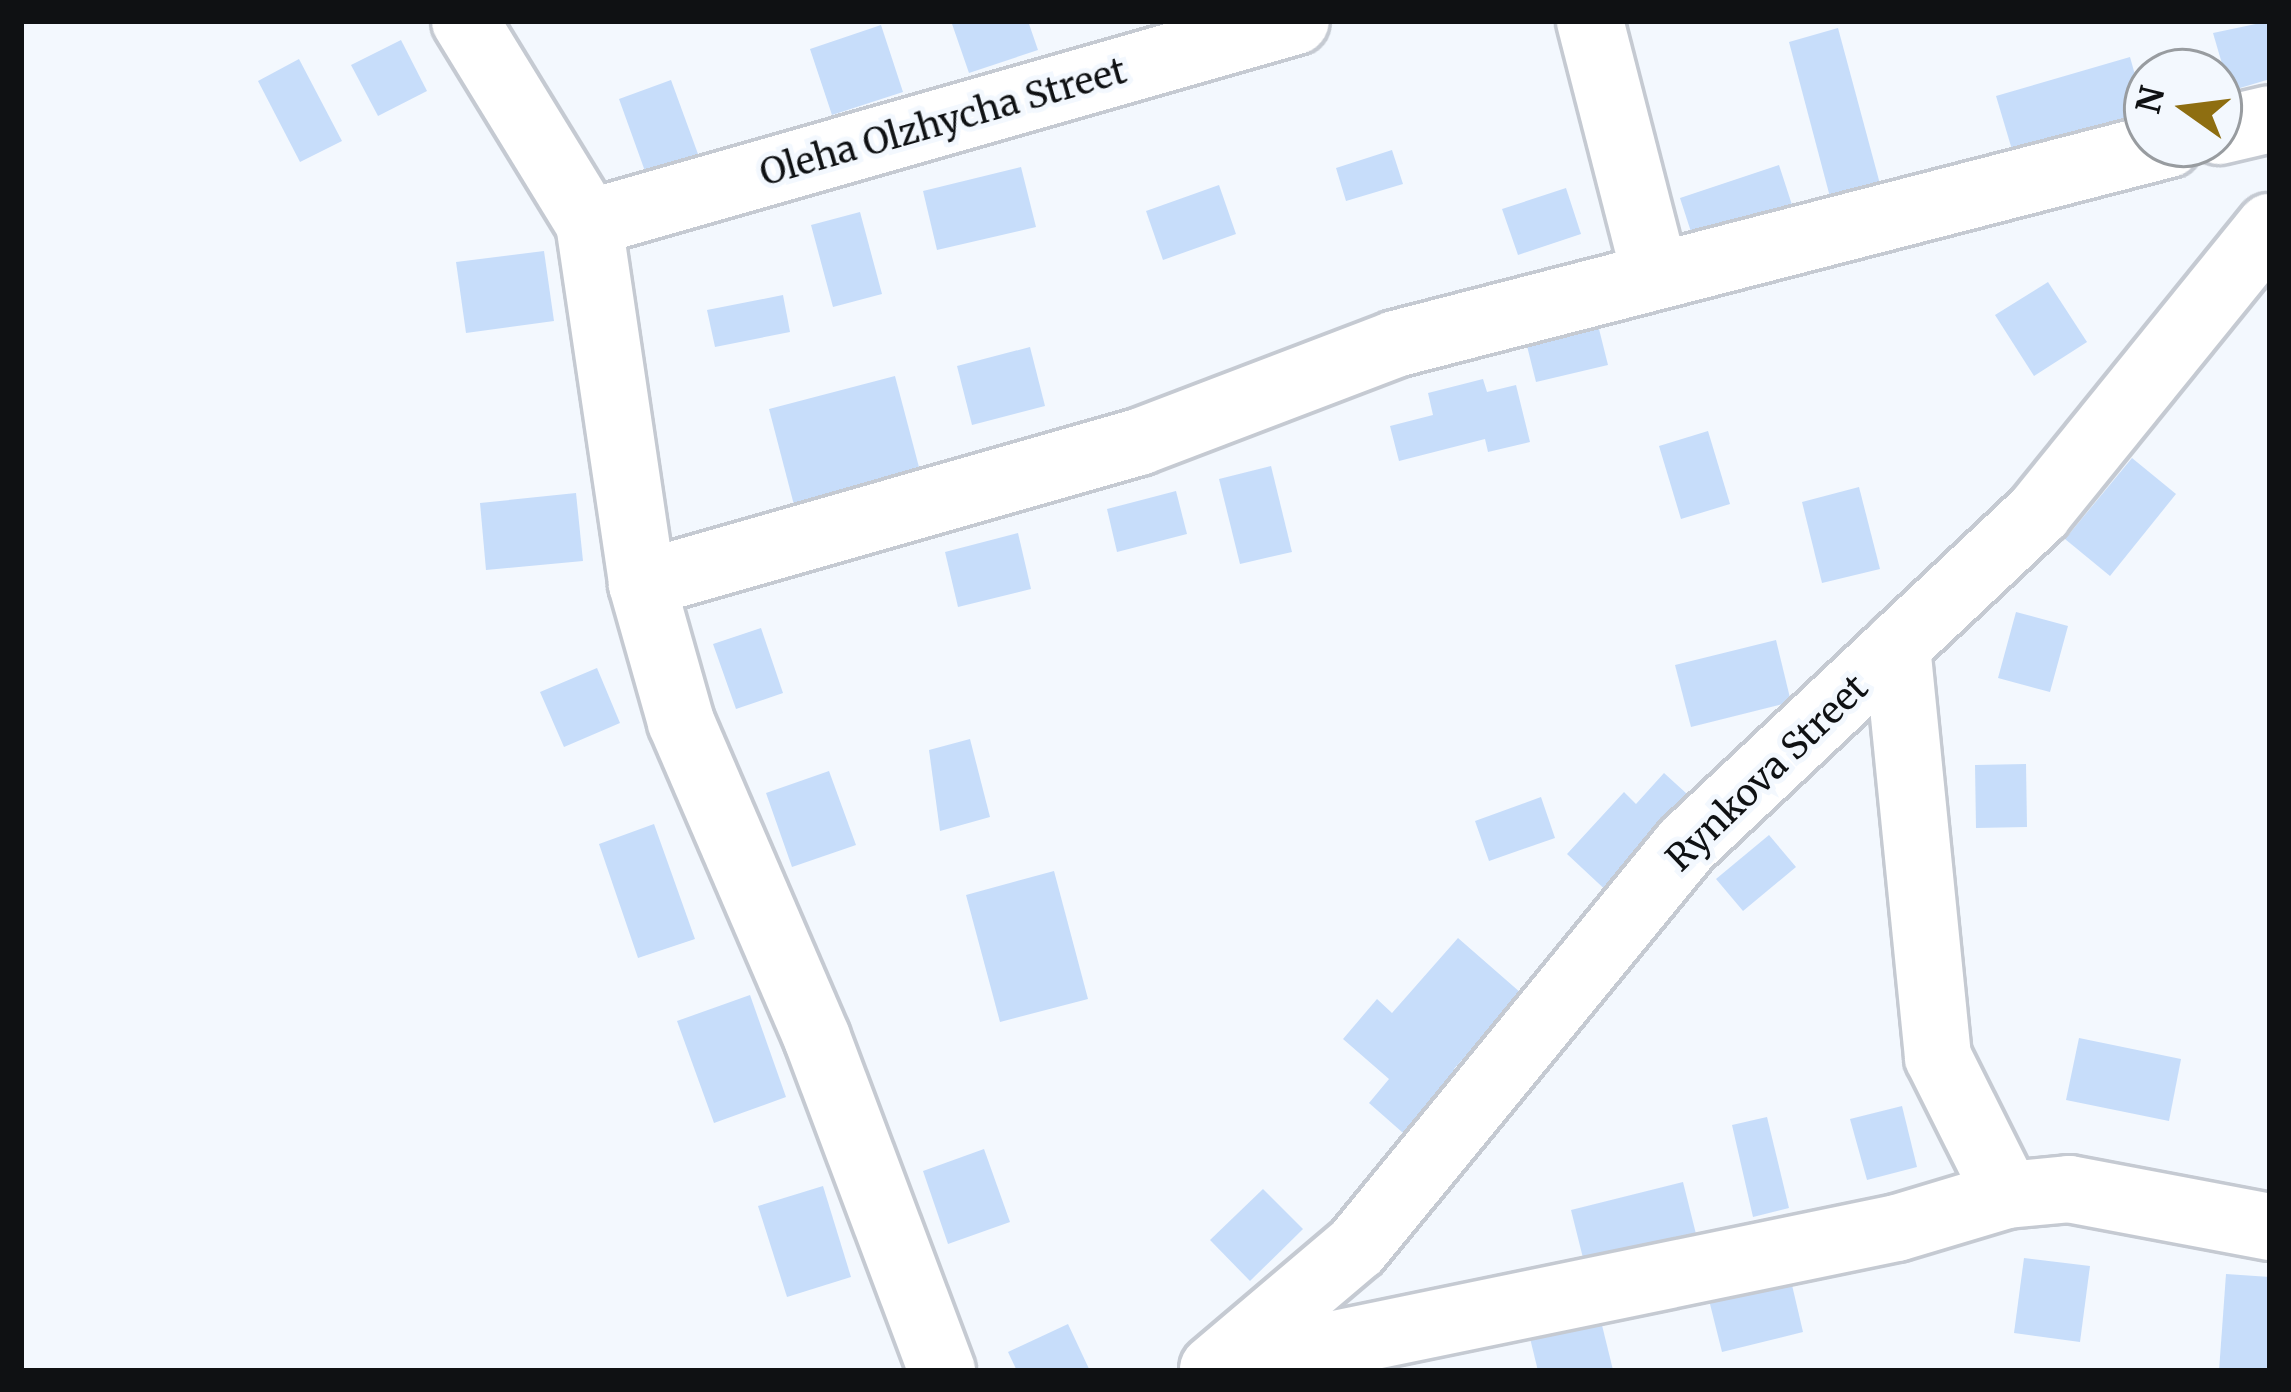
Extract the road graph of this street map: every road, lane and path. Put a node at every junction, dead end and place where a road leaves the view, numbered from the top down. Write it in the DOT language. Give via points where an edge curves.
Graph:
graph roads {
  1 [pos="465,21"];
  2 [pos="1297,21"];
  3 [pos="1590,21"];
  4 [pos="2123,156"];
  5 [pos="589,223"];
  6 [pos="2270,227"];
  7 [pos="1655,274"];
  8 [pos="642,584"];
  9 [pos="1897,646"];
  10 [pos="2007,1195"];
  11 [pos="2270,1226"];
  12 [pos="1212,1370"];
  13 [pos="942,1371"];
  1 -- 5 [label="street"];
  2 -- 5 [label="street, Oleha Olzhycha Street"];
  3 -- 7 [label="street"];
  4 -- 7 [label="street"];
  5 -- 8 [label="street"];
  6 -- 9 [label="street, Rynkova Street" via="2039,512"];
  7 -- 8 [label="street" via="1395,344 1138,442"];
  8 -- 13 [label="street" via="681,722 817,1038"];
  9 -- 10 [label="street" via="1937,1058"];
  9 -- 12 [label="street, Rynkova Street" via="1686,845 1357,1247"];
  10 -- 11 [label="street" via="2069,1189"];
  10 -- 12 [label="street" via="1897,1228"];
}
